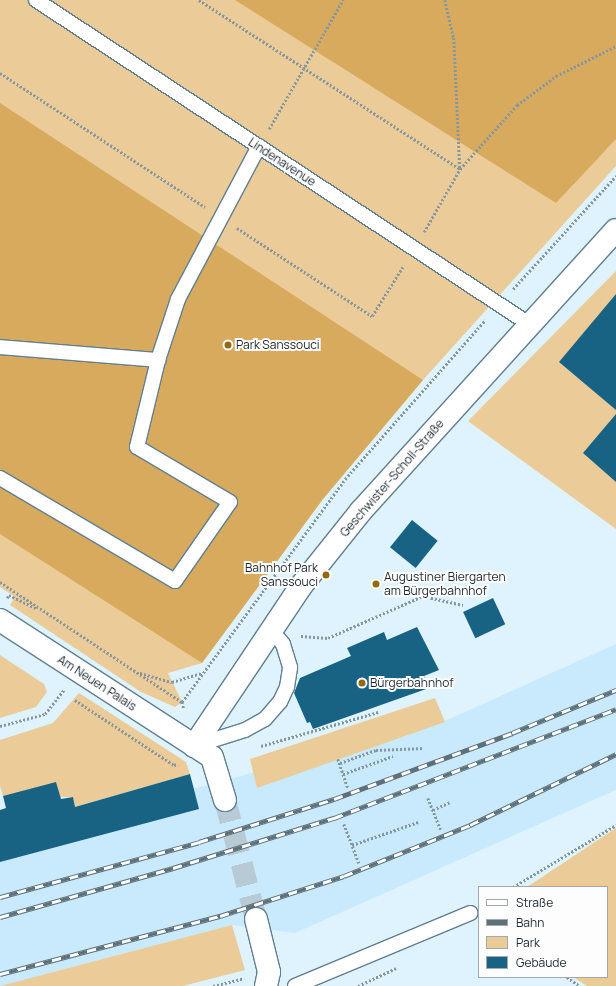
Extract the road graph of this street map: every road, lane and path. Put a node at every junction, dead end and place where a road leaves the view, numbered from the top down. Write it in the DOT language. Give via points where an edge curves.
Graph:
graph roads {
  1 [pos="36,0"];
  2 [pos="200,0"];
  3 [pos="343,0"];
  4 [pos="445,0"];
  5 [pos="616,46"];
  6 [pos="304,68"];
  7 [pos="259,146"];
  8 [pos="460,169"];
  9 [pos="616,176"];
  10 [pos="616,230"];
  11 [pos="414,249"];
  12 [pos="499,304"];
  13 [pos="529,324"];
  14 [pos="0,347"];
  15 [pos="158,360"];
  16 [pos="0,478"];
  17 [pos="0,582"];
  18 [pos="463,605"];
  19 [pos="2,611"];
  20 [pos="45,611"];
  21 [pos="273,630"];
  22 [pos="133,670"];
  23 [pos="204,672"];
  24 [pos="63,692"];
  25 [pos="182,702"];
  26 [pos="378,712"];
  27 [pos="0,726"];
  28 [pos="194,746"];
  29 [pos="258,747"];
  30 [pos="424,748"];
  31 [pos="393,756"];
  32 [pos="338,759"];
  33 [pos="340,763"];
  34 [pos="343,774"];
  35 [pos="348,788"];
  36 [pos="428,798"];
  37 [pos="225,800"];
  38 [pos="450,802"];
  39 [pos="433,810"];
  40 [pos="418,822"];
  41 [pos="344,824"];
  42 [pos="616,825"];
  43 [pos="441,831"];
  44 [pos="352,845"];
  45 [pos="359,863"];
  46 [pos="514,886"];
  47 [pos="470,913"];
  48 [pos="256,918"];
  49 [pos="568,978"];
  50 [pos="240,980"];
  51 [pos="213,986"];
  52 [pos="266,986"];
  53 [pos="295,986"];
  54 [pos="580,986"];
  1 -- 7 [label="lane, Lindenavenue"];
  2 -- 6 [label="path"];
  3 -- 6 [label="path"];
  4 -- 8 [label="path" via="454,38"];
  5 -- 8 [label="path" via="556,76 517,106"];
  6 -- 7 [label="path"];
  6 -- 8 [label="path"];
  7 -- 11 [label="lane, Lindenavenue"];
  7 -- 15 [label="lane" via="194,266 178,300"];
  8 -- 11 [label="path"];
  9 -- 12 [label="path"];
  10 -- 13 [label="street, Geschwister-Scholl-Straße"];
  11 -- 12 [label="lane, Lindenavenue"];
  12 -- 13 [label="lane, Lindenavenue"];
  12 -- 23 [label="path" via="346,480"];
  13 -- 21 [label="street, Geschwister-Scholl-Straße" via="361,510 301,586"];
  14 -- 15 [label="lane"];
  15 -- 16 [label="lane" via="137,447 230,502 175,582"];
  17 -- 20 [label="path"];
  18 -- 21 [label="path" via="423,596 328,638 303,637"];
  19 -- 20 [label="path" via="9,595"];
  19 -- 28 [label="street, Am Neuen Palais"];
  20 -- 22 [label="path"];
  21 -- 28 [label="street, Geschwister-Scholl-Straße"];
  21 -- 28 [label="lane" via="283,644 290,667 287,687 280,702 265,719 245,730"];
  22 -- 23 [label="path" via="172,682 191,679"];
  22 -- 25 [label="path"];
  23 -- 25 [label="path"];
  24 -- 27 [label="path" via="45,714"];
  25 -- 28 [label="path"];
  26 -- 29 [label="path"];
  28 -- 37 [label="street, Am Neuen Palais" via="212,757"];
  30 -- 33 [label="path" via="376,750"];
  31 -- 34 [label="path"];
  32 -- 33 [label="path"];
  33 -- 34 [label="path"];
  34 -- 35 [label="path"];
  36 -- 39 [label="path"];
  38 -- 39 [label="path"];
  39 -- 43 [label="path"];
  40 -- 44 [label="path"];
  41 -- 44 [label="path"];
  42 -- 46 [label="path"];
  44 -- 45 [label="path"];
  47 -- 53 [label="lane"];
  48 -- 52 [label="street" via="268,972"];
  49 -- 54 [label="path"];
  50 -- 51 [label="path"];
}
